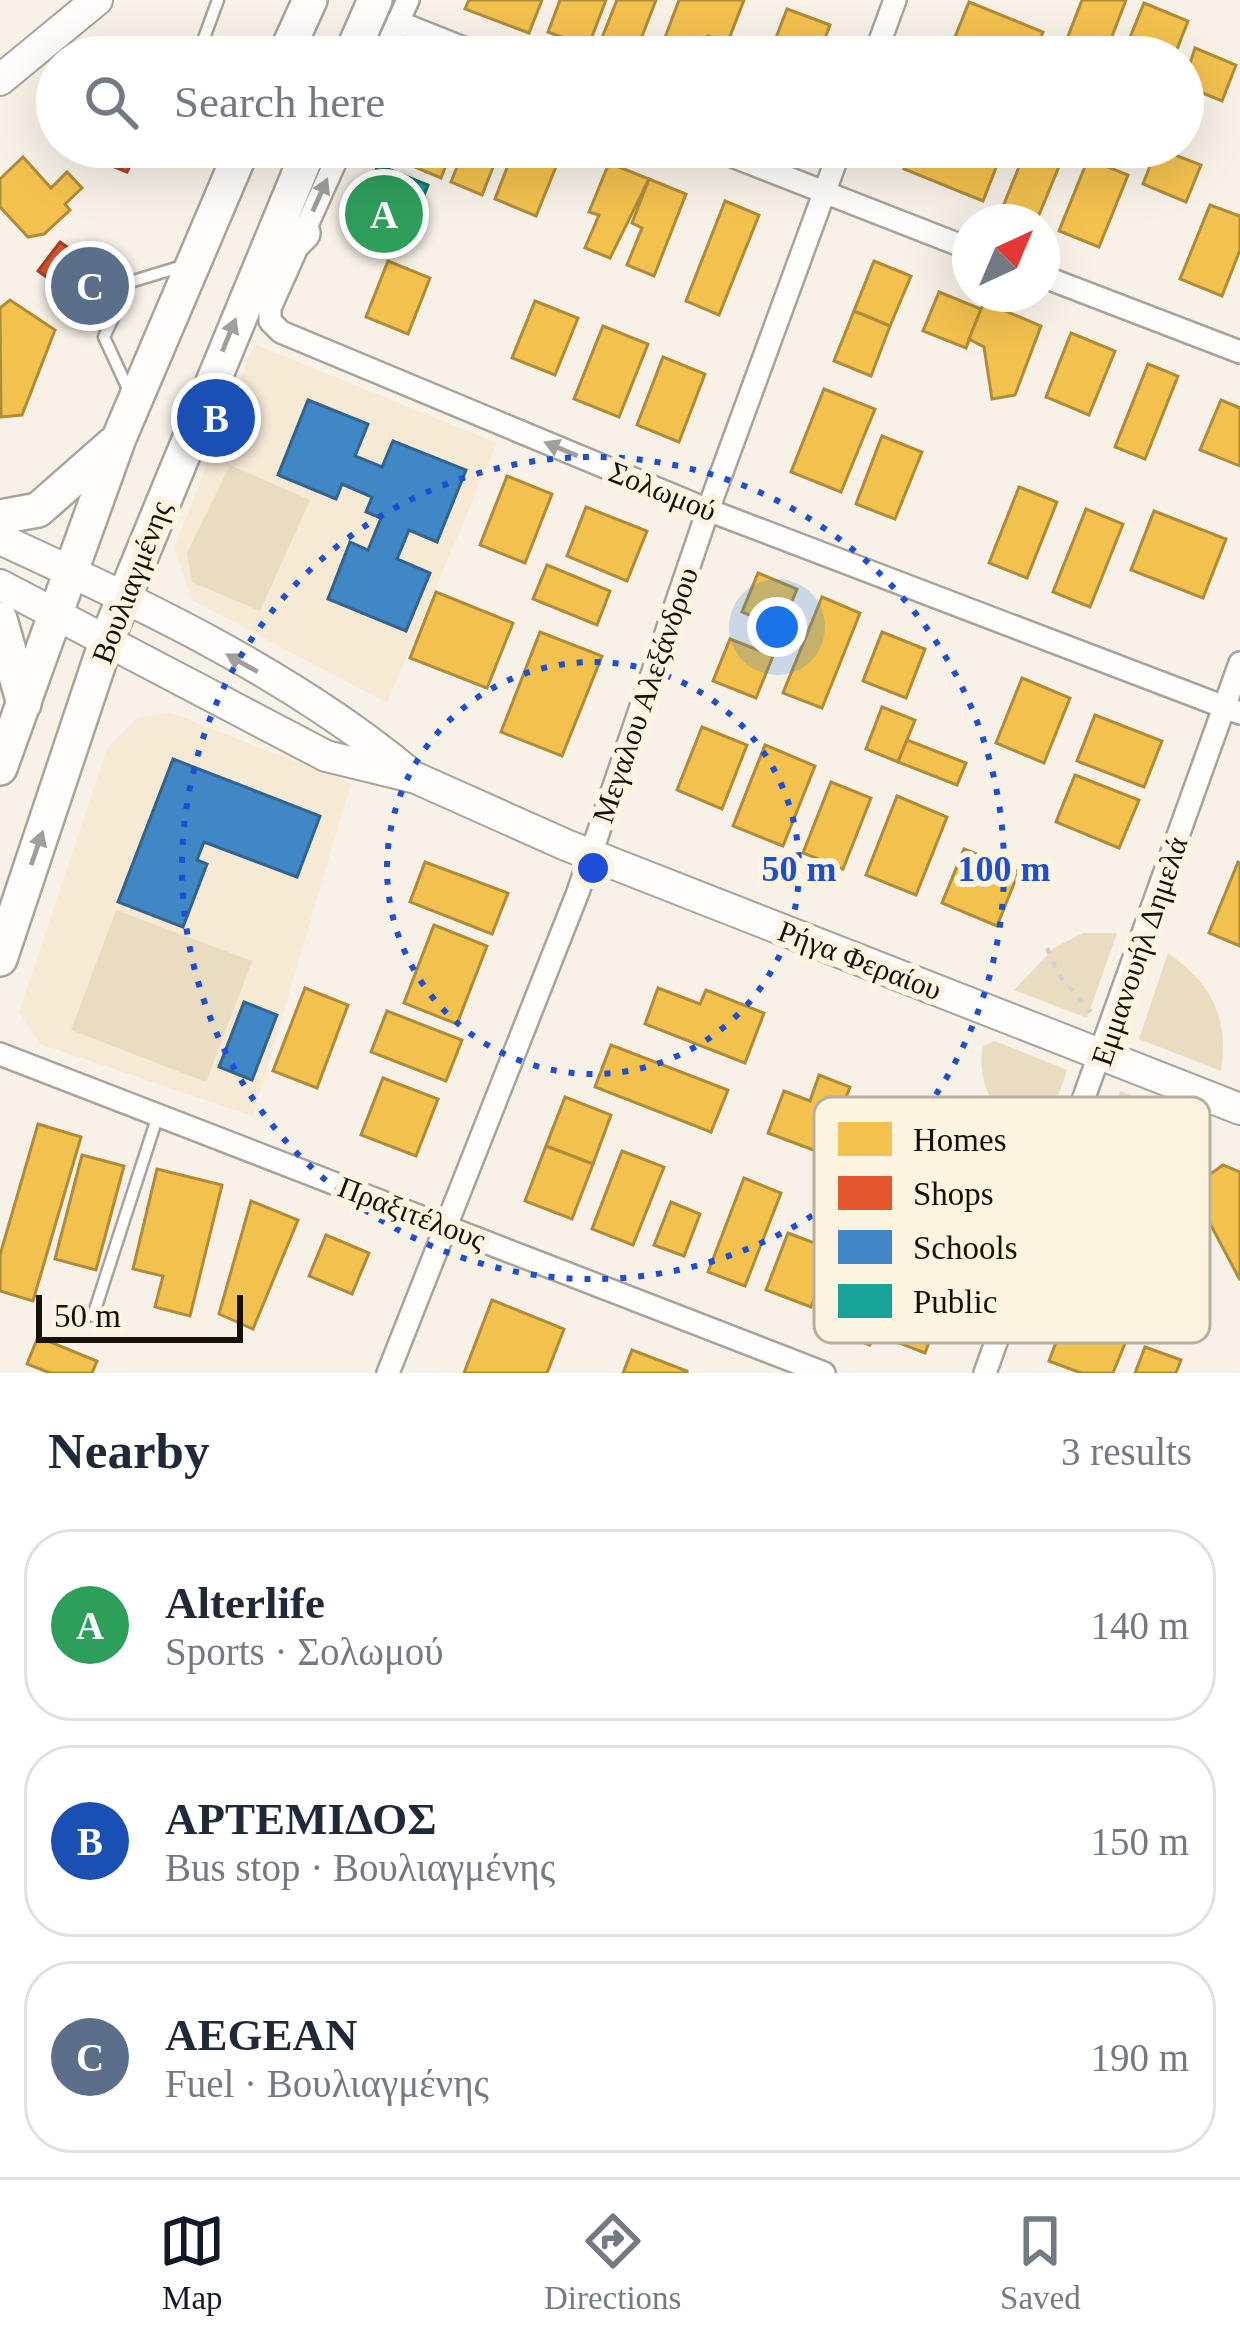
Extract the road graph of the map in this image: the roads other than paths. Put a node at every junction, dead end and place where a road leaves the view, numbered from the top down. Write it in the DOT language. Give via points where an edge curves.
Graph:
graph roads {
  1 [pos="97,0"];
  2 [pos="218,0"];
  3 [pos="310,0"];
  4 [pos="409,0"];
  5 [pos="895,0"];
  6 [pos="387,11"];
  7 [pos="53,36"];
  8 [pos="205,36"];
  9 [pos="294,36"];
  10 [pos="367,36"];
  11 [pos="441,36"];
  12 [pos="882,36"];
  13 [pos="36,50"];
  14 [pos="0,80"];
  15 [pos="233,168"];
  16 [pos="301,168"];
  17 [pos="332,168"];
  18 [pos="762,168"];
  19 [pos="833,168"];
  20 [pos="824,193"];
  21 [pos="303,233"];
  22 [pos="952,242"];
  23 [pos="189,264"];
  24 [pos="1060,283"];
  25 [pos="248,288"];
  26 [pos="1240,352"];
  27 [pos="134,401"];
  28 [pos="119,438"];
  29 [pos="708,510"];
  30 [pos="0,518"];
  31 [pos="0,539"];
  32 [pos="70,573"];
  33 [pos="0,585"];
  34 [pos="123,600"];
  35 [pos="56,614"];
  36 [pos="0,619"];
  37 [pos="107,639"];
  38 [pos="1240,663"];
  39 [pos="24,704"];
  40 [pos="1232,710"];
  41 [pos="0,768"];
  42 [pos="416,778"];
  43 [pos="590,855"];
  44 [pos="0,958"];
  45 [pos="1107,1044"];
  46 [pos="0,1054"];
  47 [pos="1087,1097"];
  48 [pos="1240,1109"];
  49 [pos="158,1115"];
  50 [pos="445,1226"];
  51 [pos="93,1316"];
  52 [pos="996,1343"];
  53 [pos="388,1373"];
  54 [pos="824,1373"];
  55 [pos="985,1373"];
  1 -- 7 [label="street"];
  2 -- 8 [label="lane"];
  3 -- 9 [label="main road"];
  4 -- 6 [label="street"];
  5 -- 12 [label="street"];
  6 -- 10 [label="main road"];
  6 -- 11 [label="street"];
  13 -- 14 [label="street"];
  15 -- 23 [label="main road, Βουλιαγμένης"];
  16 -- 25 [label="main road, Βουλιαγμένης"];
  21 -- 17 [label="street, Σολωμού, one-way"];
  18 -- 20 [label="street"];
  19 -- 20 [label="street, Μεγαλου Αλεξάνδρου"];
  20 -- 22 [label="street"];
  20 -- 29 [label="street, Μεγαλου Αλεξάνδρου"];
  21 -- 25 [label="main road"];
  29 -- 21 [label="street, Σολωμού, one-way" via="281,332 271,308"];
  23 -- 27 [label="main road, Βουλιαγμένης"];
  23 -- 27 [label="lane" via="130,282 104,337"];
  24 -- 26 [label="street"];
  34 -- 25 [label="main road, Βουλιαγμένης, one-way"];
  27 -- 28 [label="main road, Βουλιαγμένης"];
  28 -- 30 [label="main road" via="38,510"];
  28 -- 32 [label="main road, Βουλιαγμένης"];
  29 -- 40 [label="street, Σολωμού"];
  29 -- 43 [label="street, Μεγαλου Αλεξάνδρου"];
  31 -- 32 [label="street, Ρήγα Φεραίου"];
  32 -- 34 [label="street, Ρήγα Φεραίου"];
  32 -- 35 [label="main road, Βουλιαγμένης"];
  33 -- 35 [label="street, Ρήγα Φεραίου"];
  34 -- 37 [label="main road, Βουλιαγμένης"];
  42 -- 34 [label="street, Ρήγα Φεραίου, one-way" via="345,720"];
  35 -- 37 [label="street, Ρήγα Φεραίου"];
  35 -- 39 [label="main road, Βουλιαγμένης"];
  36 -- 39 [label="main road"];
  37 -- 42 [label="street, Ρήγα Φεραίου" via="326,756"];
  44 -- 37 [label="main road, Βουλιαγμένης, one-way"];
  38 -- 40 [label="street, Εμμανουήλ Δημελά"];
  39 -- 41 [label="main road, Βουλιαγμένης"];
  40 -- 45 [label="street, Εμμανουήλ Δημελά"];
  42 -- 43 [label="street, Ρήγα Φεραίου"];
  43 -- 45 [label="street, Ρήγα Φεραίου"];
  43 -- 50 [label="street, Μεγαλου Αλεξάνδρου"];
  45 -- 47 [label="street, Εμμανουήλ Δημελά"];
  45 -- 48 [label="street, Ρήγα Φεραίου"];
  46 -- 49 [label="street, Πραξιτέλους"];
  49 -- 50 [label="street, Πραξιτέλους"];
  49 -- 51 [label="lane"];
  50 -- 53 [label="street, Μεγαλου Αλεξάνδρου"];
  50 -- 54 [label="street, Πραξιτέλους"];
  52 -- 55 [label="street, Εμμανουήλ Δημελά"];
}
